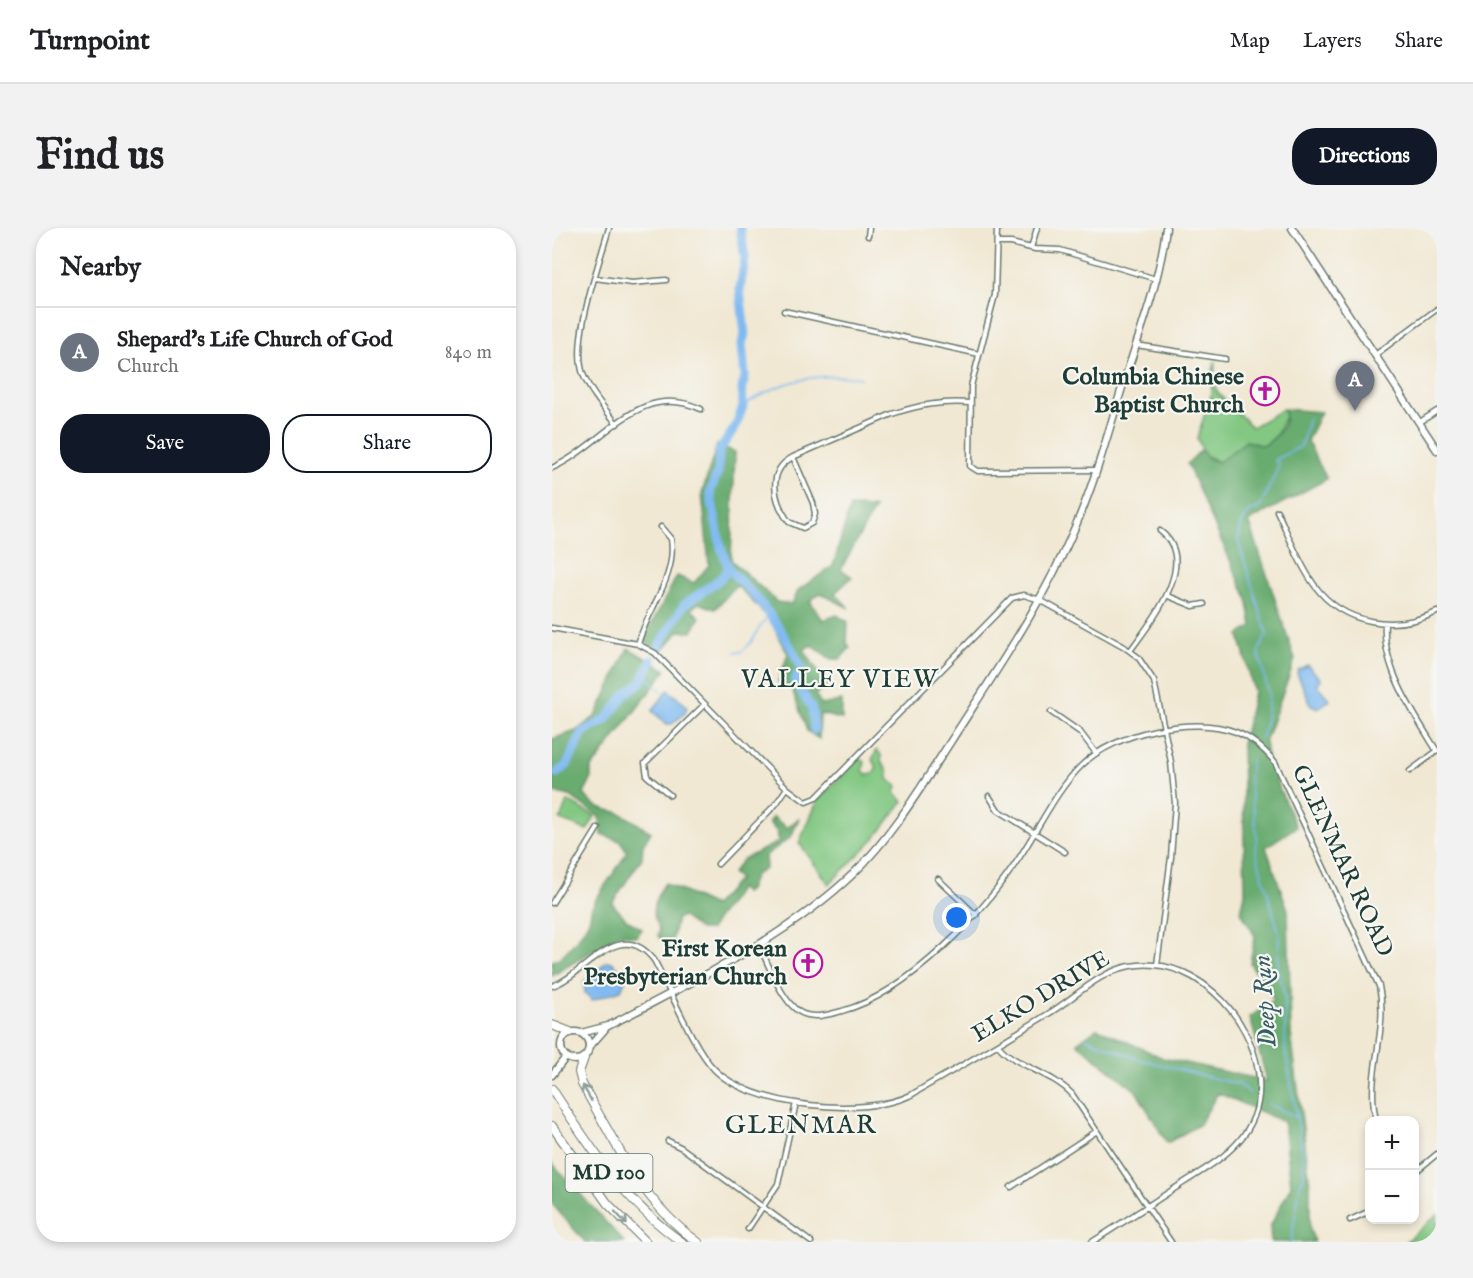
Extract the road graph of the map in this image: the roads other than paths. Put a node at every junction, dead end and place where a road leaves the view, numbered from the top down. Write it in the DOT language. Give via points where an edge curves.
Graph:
graph roads {
  1 [pos="609,228"];
  2 [pos="869,228"];
  3 [pos="997,228"];
  4 [pos="1037,228"];
  5 [pos="1166,228"];
  6 [pos="1292,228"];
  7 [pos="868,236"];
  8 [pos="997,243"];
  9 [pos="1031,248"];
  10 [pos="595,278"];
  11 [pos="1156,279"];
  12 [pos="666,280"];
  13 [pos="1437,309"];
  14 [pos="784,311"];
  15 [pos="1136,345"];
  16 [pos="979,354"];
  17 [pos="1375,355"];
  18 [pos="1225,359"];
  19 [pos="969,403"];
  20 [pos="701,409"];
  21 [pos="1437,411"];
  22 [pos="1419,423"];
  23 [pos="617,424"];
  24 [pos="1437,450"];
  25 [pos="793,457"];
  26 [pos="552,468"];
  27 [pos="1097,470"];
  28 [pos="1277,511"];
  29 [pos="661,527"];
  30 [pos="1160,531"];
  31 [pos="1168,596"];
  32 [pos="1040,600"];
  33 [pos="1204,604"];
  34 [pos="1437,612"];
  35 [pos="1385,624"];
  36 [pos="552,628"];
  37 [pos="638,645"];
  38 [pos="1130,651"];
  39 [pos="705,704"];
  40 [pos="1051,712"];
  41 [pos="1165,730"];
  42 [pos="1437,751"];
  43 [pos="1096,753"];
  44 [pos="1410,771"];
  45 [pos="787,788"];
  46 [pos="670,795"];
  47 [pos="989,796"];
  48 [pos="598,828"];
  49 [pos="1035,833"];
  50 [pos="1065,852"];
  51 [pos="718,864"];
  52 [pos="938,879"];
  53 [pos="552,903"];
  54 [pos="976,915"];
  55 [pos="759,945"];
  56 [pos="1157,965"];
  57 [pos="552,986"];
  58 [pos="672,992"];
  59 [pos="552,1025"];
  60 [pos="608,1026"];
  61 [pos="570,1032"];
  62 [pos="581,1033"];
  63 [pos="998,1045"];
  64 [pos="590,1046"];
  65 [pos="566,1057"];
  66 [pos="584,1058"];
  67 [pos="552,1075"];
  68 [pos="552,1089"];
  69 [pos="796,1102"];
  70 [pos="1376,1116"];
  71 [pos="552,1127"];
  72 [pos="1097,1131"];
  73 [pos="668,1141"];
  74 [pos="1437,1154"];
  75 [pos="1418,1170"];
  76 [pos="1011,1187"];
  77 [pos="1146,1207"];
  78 [pos="764,1208"];
  79 [pos="1365,1213"];
  80 [pos="1350,1220"];
  81 [pos="748,1229"];
  82 [pos="646,1242"];
  83 [pos="682,1242"];
  84 [pos="698,1242"];
  85 [pos="811,1242"];
  86 [pos="1092,1242"];
  87 [pos="1171,1242"];
  1 -- 10 [label="street"];
  2 -- 7 [label="street"];
  3 -- 8 [label="street"];
  4 -- 9 [label="street"];
  5 -- 11 [label="main road"];
  6 -- 17 [label="main road"];
  8 -- 9 [label="street"];
  8 -- 16 [label="street" via="994,306"];
  9 -- 11 [label="street" via="1060,250"];
  10 -- 12 [label="street" via="632,283"];
  10 -- 23 [label="street" via="580,336 579,356 587,383"];
  11 -- 15 [label="main road"];
  13 -- 17 [label="street"];
  14 -- 16 [label="street"];
  15 -- 18 [label="street"];
  15 -- 27 [label="main road"];
  16 -- 19 [label="street"];
  17 -- 22 [label="main road"];
  19 -- 25 [label="street" via="939,402 909,408"];
  19 -- 27 [label="street" via="968,460 972,469"];
  20 -- 23 [label="street" via="677,400 658,401"];
  21 -- 22 [label="street"];
  22 -- 24 [label="main road"];
  23 -- 26 [label="street"];
  25 -- 25 [label="street" via="777,471 776,492 789,522 803,528 812,523 815,509"];
  27 -- 32 [label="main road"];
  28 -- 35 [label="street" via="1320,592 1347,613"];
  29 -- 37 [label="street" via="671,539 671,569"];
  30 -- 31 [label="street" via="1168,540 1173,557"];
  31 -- 33 [label="street" via="1193,606"];
  31 -- 38 [label="street"];
  32 -- 38 [label="street"];
  32 -- 45 [label="street" via="1024,595 1012,598 816,798 806,802"];
  32 -- 55 [label="main road" via="883,841 815,907"];
  34 -- 35 [label="street" via="1414,621"];
  35 -- 42 [label="street" via="1385,649 1391,668"];
  36 -- 37 [label="street"];
  37 -- 39 [label="street" via="655,653"];
  38 -- 41 [label="street" via="1154,681"];
  39 -- 45 [label="street"];
  39 -- 46 [label="street" via="645,763 647,776"];
  40 -- 43 [label="street" via="1080,732"];
  41 -- 43 [label="street, GLENMAR ROAD" via="1119,741"];
  41 -- 56 [label="street" via="1174,783 1174,827"];
  41 -- 70 [label="street, GLENMAR ROAD" via="1198,725 1235,731 1265,751 1283,775 1379,986 1382,1022 1372,1088"];
  42 -- 44 [label="street"];
  43 -- 49 [label="street, GLENMAR ROAD" via="1076,771"];
  45 -- 51 [label="street"];
  47 -- 49 [label="street" via="994,807"];
  48 -- 53 [label="street"];
  49 -- 50 [label="street"];
  49 -- 54 [label="street, GLENMAR ROAD"];
  52 -- 54 [label="street"];
  54 -- 55 [label="street, GLENMAR ROAD" via="901,982 851,1009 819,1016 804,1014 792,1004"];
  55 -- 58 [label="main road"];
  56 -- 63 [label="street, ELKO DRIVE" via="1132,965 1111,972"];
  56 -- 77 [label="street, ELKO DRIVE" via="1191,975 1227,1005 1249,1039 1259,1080 1253,1117 1240,1140 1218,1160"];
  57 -- 58 [label="street, ELKO DRIVE" via="611,947 625,944 648,953"];
  58 -- 60 [label="main road"];
  58 -- 69 [label="street, ELKO DRIVE" via="708,1061 722,1076 757,1092"];
  59 -- 61 [label="highway"];
  60 -- 62 [label="main road"];
  60 -- 64 [label="main road"];
  61 -- 62 [label="main road"];
  61 -- 65 [label="main road" via="561,1044"];
  62 -- 64 [label="main road"];
  63 -- 69 [label="street, ELKO DRIVE" via="892,1103"];
  63 -- 72 [label="street" via="1006,1054 1058,1081 1072,1094"];
  64 -- 66 [label="main road"];
  65 -- 66 [label="main road"];
  65 -- 67 [label="main road"];
  84 -- 66 [label="highway, one-way" via="657,1206 632,1173 582,1084 579,1072"];
  68 -- 83 [label="highway, MD 100" via="619,1187"];
  69 -- 78 [label="street" via="781,1177"];
  71 -- 82 [label="highway, MD 100, one-way" via="608,1204"];
  72 -- 76 [label="street"];
  72 -- 77 [label="street"];
  73 -- 78 [label="street"];
  74 -- 75 [label="street"];
  77 -- 86 [label="street, ELKO DRIVE"];
  77 -- 87 [label="street"];
  78 -- 81 [label="street"];
  78 -- 85 [label="street"];
  79 -- 80 [label="street"];
}
